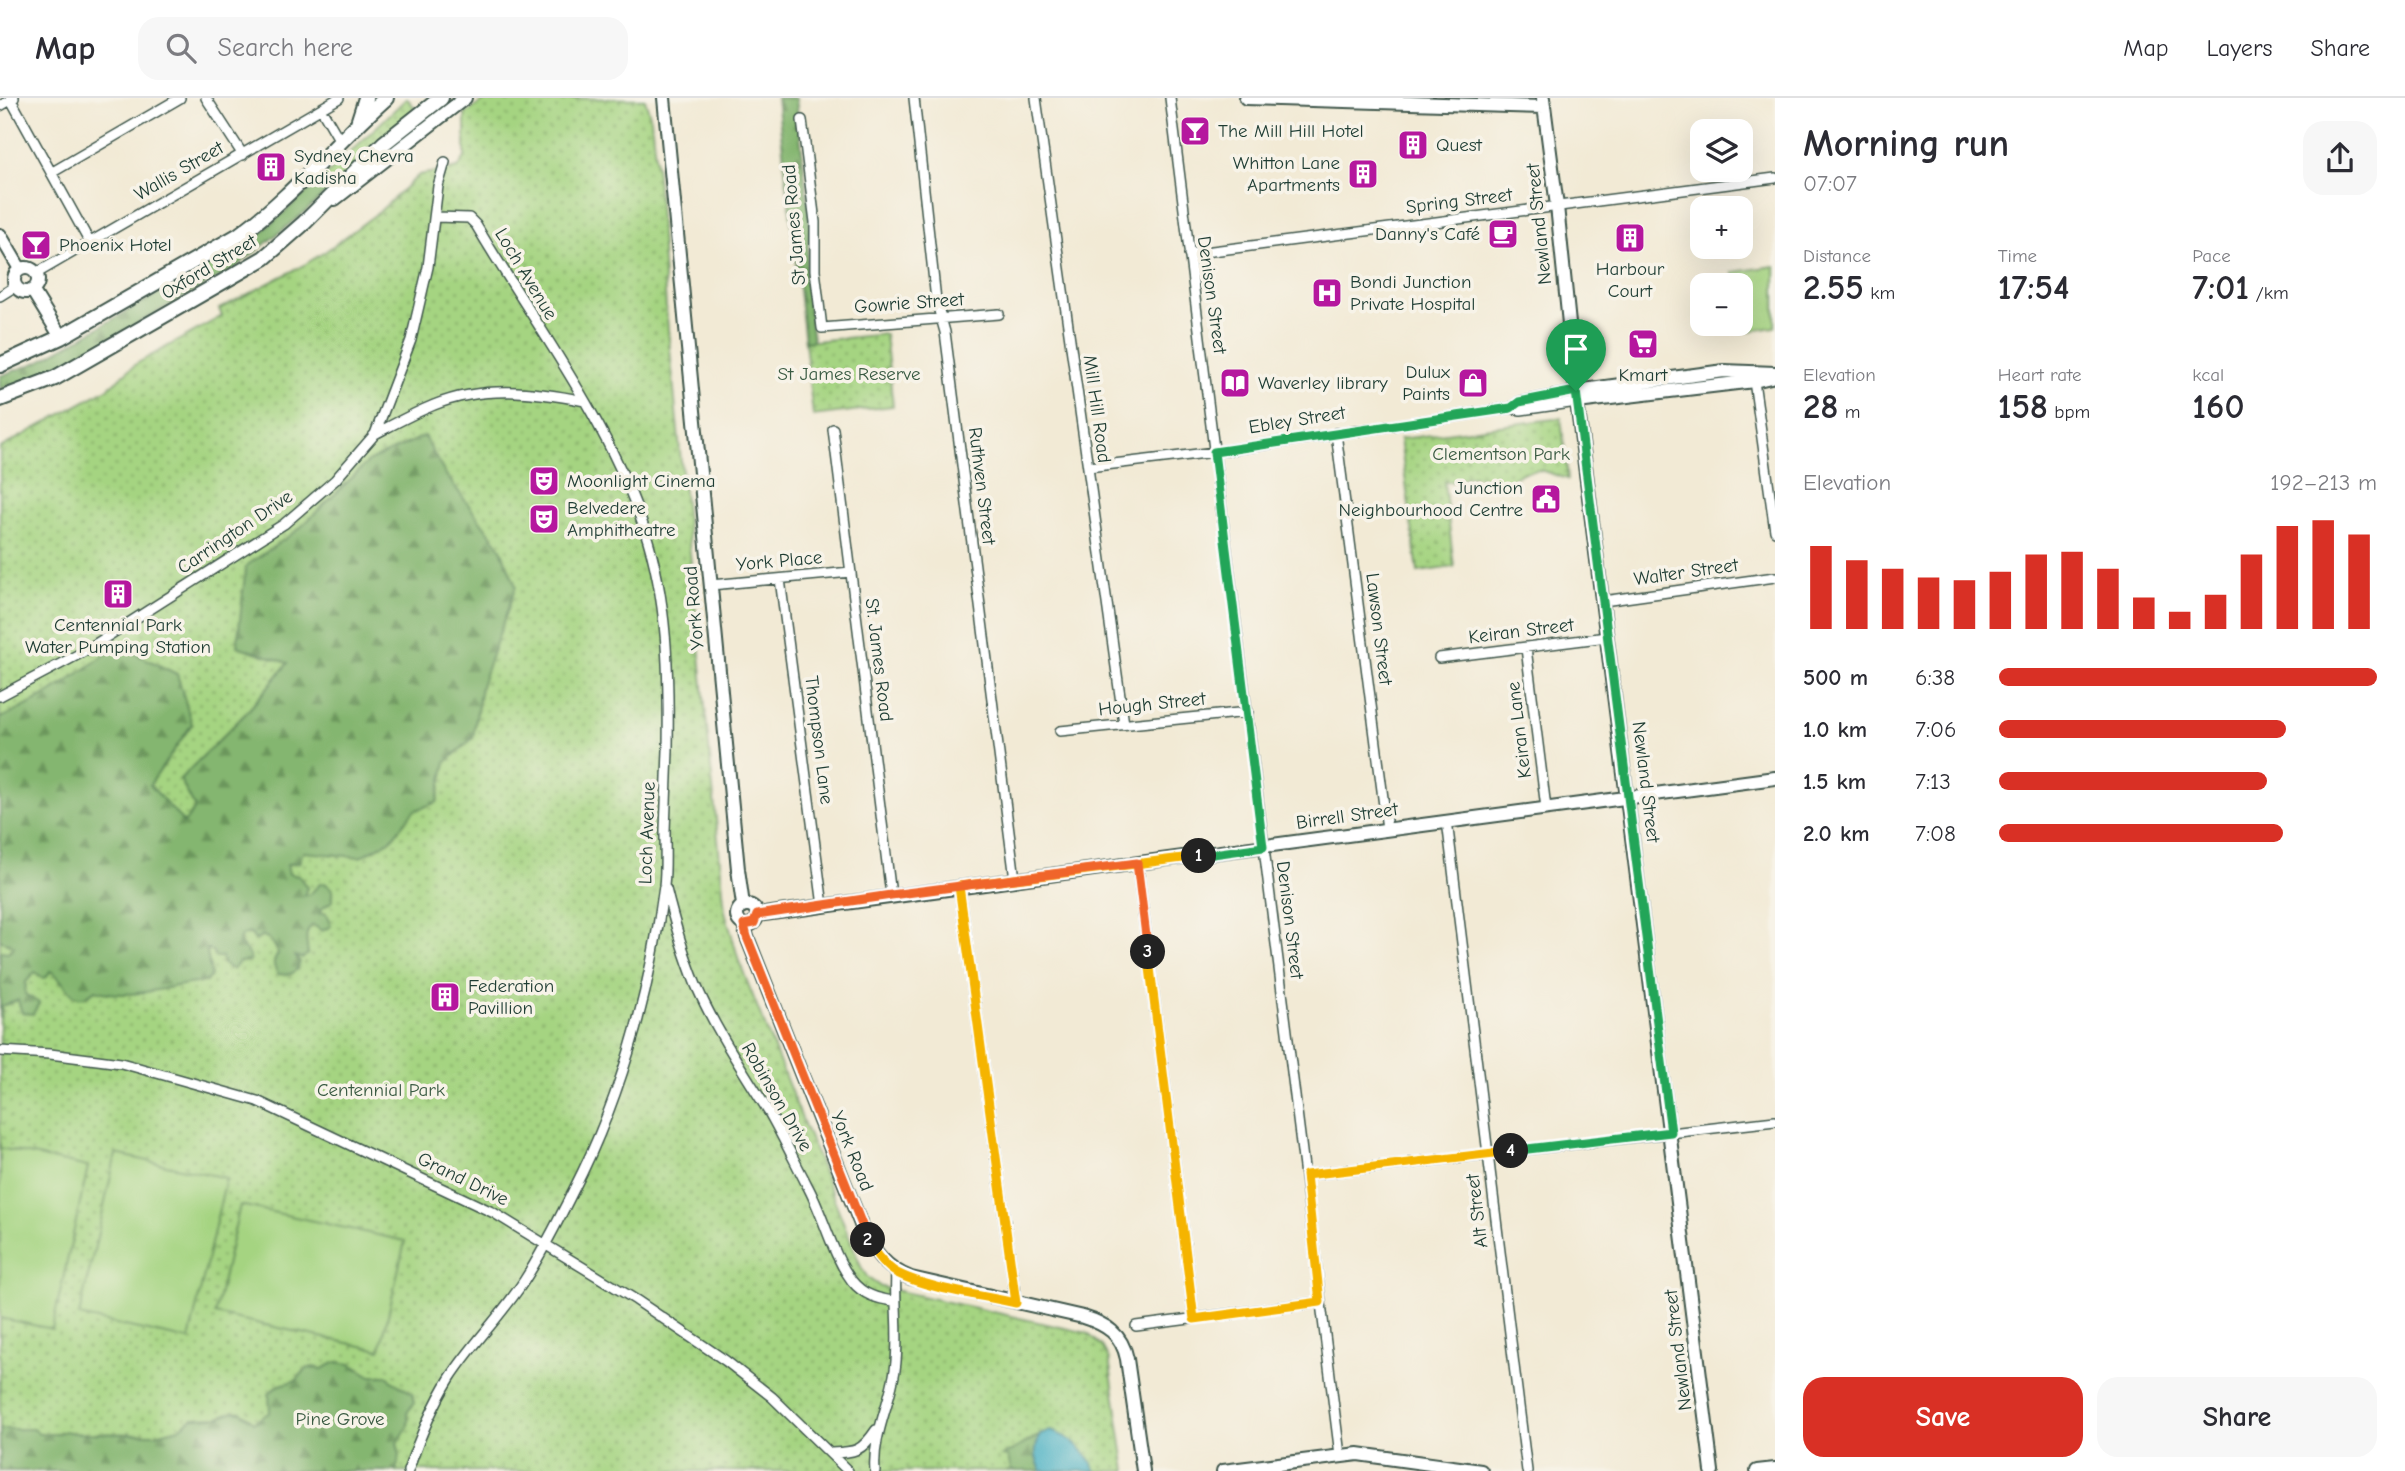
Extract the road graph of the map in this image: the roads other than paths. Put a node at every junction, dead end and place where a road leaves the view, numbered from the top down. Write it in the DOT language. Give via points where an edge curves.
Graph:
graph roads {
  1 [pos="180,98"];
  2 [pos="206,98"];
  3 [pos="339,98"];
  4 [pos="366,98"];
  5 [pos="386,98"];
  6 [pos="441,98"];
  7 [pos="465,98"];
  8 [pos="664,98"];
  9 [pos="914,98"];
  10 [pos="1036,98"];
  11 [pos="1170,98"];
  12 [pos="1246,98"];
  13 [pos="11,99"];
  14 [pos="1399,101"];
  15 [pos="1544,102"];
  16 [pos="0,106"];
  17 [pos="322,110"];
  18 [pos="802,120"];
  19 [pos="358,123"];
  20 [pos="340,141"];
  21 [pos="243,155"];
  22 [pos="445,162"];
  23 [pos="51,173"];
  24 [pos="1775,178"];
  25 [pos="1557,206"];
  26 [pos="436,217"];
  27 [pos="304,223"];
  28 [pos="0,235"];
  29 [pos="90,243"];
  30 [pos="1189,254"];
  31 [pos="20,269"];
  32 [pos="37,274"];
  33 [pos="16,286"];
  34 [pos="32,290"];
  35 [pos="0,296"];
  36 [pos="999,314"];
  37 [pos="941,318"];
  38 [pos="822,328"];
  39 [pos="61,337"];
  40 [pos="0,365"];
  41 [pos="1775,374"];
  42 [pos="1754,380"];
  43 [pos="1576,396"];
  44 [pos="0,399"];
  45 [pos="585,401"];
  46 [pos="833,429"];
  47 [pos="1336,433"];
  48 [pos="375,434"];
  49 [pos="1214,452"];
  50 [pos="1088,467"];
  51 [pos="1775,531"];
  52 [pos="851,572"];
  53 [pos="1775,577"];
  54 [pos="780,579"];
  55 [pos="711,585"];
  56 [pos="1603,601"];
  57 [pos="1607,637"];
  58 [pos="1526,648"];
  59 [pos="1439,658"];
  60 [pos="0,696"];
  61 [pos="1248,712"];
  62 [pos="1124,724"];
  63 [pos="1060,731"];
  64 [pos="1775,778"];
  65 [pos="1629,797"];
  66 [pos="1546,808"];
  67 [pos="1447,821"];
  68 [pos="1387,830"];
  69 [pos="1263,847"];
  70 [pos="1137,863"];
  71 [pos="1015,879"];
  72 [pos="664,883"];
  73 [pos="959,886"];
  74 [pos="891,895"];
  75 [pos="743,905"];
  76 [pos="823,906"];
  77 [pos="757,915"];
  78 [pos="744,925"];
  79 [pos="0,1051"];
  80 [pos="1775,1121"];
  81 [pos="1671,1132"];
  82 [pos="1488,1154"];
  83 [pos="1306,1175"];
  84 [pos="545,1244"];
  85 [pos="896,1272"];
  86 [pos="894,1301"];
  87 [pos="1320,1302"];
  88 [pos="1016,1303"];
  89 [pos="1194,1319"];
  90 [pos="1136,1326"];
  91 [pos="885,1413"];
  92 [pos="831,1453"];
  93 [pos="1340,1455"];
  94 [pos="1775,1469"];
  95 [pos="408,1471"];
  96 [pos="848,1471"];
  97 [pos="875,1471"];
  98 [pos="1143,1471"];
  99 [pos="1223,1471"];
  100 [pos="1481,1471"];
  101 [pos="1527,1471"];
  102 [pos="1713,1471"];
  103 [pos="1757,1471"];
  1 -- 23 [label="street"];
  2 -- 21 [label="street"];
  3 -- 17 [label="street, Wallis Street"];
  4 -- 19 [label="main road"];
  5 -- 19 [label="main road, Oxford Street"];
  6 -- 27 [label="main road, Oxford Street" via="384,143"];
  7 -- 27 [label="main road"];
  8 -- 55 [label="main road, York Road"];
  9 -- 37 [label="street, Ruthven Street"];
  10 -- 50 [label="street, Mill Hill Road"];
  11 -- 30 [label="street, Denison Street"];
  12 -- 14 [label="main road"];
  13 -- 16 [label="street"];
  13 -- 23 [label="street"];
  14 -- 15 [label="main road"];
  15 -- 25 [label="main road, Newland Street"];
  17 -- 20 [label="street"];
  17 -- 21 [label="street, Wallis Street"];
  18 -- 38 [label="street, St James Road"];
  19 -- 20 [label="main road, Oxford Street"];
  20 -- 39 [label="main road, Oxford Street" via="239,235"];
  21 -- 29 [label="street, Wallis Street"];
  22 -- 26 [label="street, Carrington Drive"];
  23 -- 29 [label="street"];
  24 -- 25 [label="street, Spring Street"];
  25 -- 30 [label="street, Spring Street"];
  25 -- 43 [label="main road, Newland Street"];
  26 -- 45 [label="street, Loch Avenue" via="469,218 476,225"];
  26 -- 48 [label="street, Carrington Drive" via="411,340"];
  27 -- 44 [label="main road, Oxford Street" via="264,258 219,285 55,379"];
  28 -- 31 [label="main road"];
  29 -- 32 [label="street, Wallis Street"];
  30 -- 49 [label="street, Denison Street"];
  31 -- 32 [label="main road" via="27,267"];
  31 -- 33 [label="main road" via="14,279"];
  32 -- 34 [label="main road"];
  33 -- 34 [label="main road" via="21,291"];
  33 -- 35 [label="street"];
  34 -- 39 [label="main road"];
  36 -- 37 [label="street, Gowrie Street"];
  37 -- 38 [label="street, Gowrie Street"];
  37 -- 71 [label="street, Ruthven Street"];
  39 -- 40 [label="main road, Oxford Street"];
  41 -- 42 [label="main road, Ebley Street"];
  41 -- 43 [label="main road, Ebley Street" via="1724,370"];
  42 -- 43 [label="main road, Ebley Street"];
  42 -- 51 [label="street"];
  43 -- 47 [label="street, Ebley Street"];
  43 -- 56 [label="main road, Newland Street"];
  45 -- 48 [label="street" via="502,390 468,395 436,404"];
  45 -- 72 [label="street, Loch Avenue" via="645,529 659,587 668,660"];
  46 -- 52 [label="street, St. James Road"];
  47 -- 49 [label="street, Ebley Street"];
  47 -- 68 [label="street, Lawson Street"];
  48 -- 60 [label="street, Carrington Drive" via="335,480 284,524 83,652"];
  49 -- 50 [label="street, Ebley Street"];
  49 -- 61 [label="street, Denison Street"];
  50 -- 62 [label="street, Mill Hill Road"];
  52 -- 54 [label="street, York Place"];
  52 -- 74 [label="street, St. James Road"];
  53 -- 56 [label="street, Walter Street"];
  54 -- 55 [label="street, York Place"];
  54 -- 76 [label="street, Thompson Lane"];
  55 -- 75 [label="main road, York Road"];
  56 -- 57 [label="main road, Newland Street"];
  57 -- 58 [label="street, Keiran Street"];
  57 -- 65 [label="main road, Newland Street"];
  58 -- 59 [label="street, Keiran Street"];
  58 -- 66 [label="street, Keiran Lane"];
  61 -- 62 [label="street, Hough Street"];
  61 -- 69 [label="street, Denison Street"];
  62 -- 63 [label="street, Hough Street"];
  64 -- 65 [label="main road, Birrell Street"];
  65 -- 66 [label="main road, Birrell Street"];
  65 -- 81 [label="main road, Newland Street"];
  66 -- 67 [label="main road, Birrell Street"];
  67 -- 68 [label="main road, Birrell Street"];
  67 -- 82 [label="street, Alt Street"];
  68 -- 69 [label="main road, Birrell Street"];
  69 -- 70 [label="main road, Birrell Street"];
  69 -- 83 [label="street, Denison Street"];
  70 -- 71 [label="main road, Birrell Street"];
  70 -- 89 [label="street"];
  71 -- 73 [label="main road, Birrell Street"];
  72 -- 84 [label="street, Loch Avenue" via="640,1012 615,1091 583,1170"];
  72 -- 86 [label="street, Robinson Drive" via="697,987 818,1206 841,1262 865,1293"];
  73 -- 74 [label="main road, Birrell Street"];
  73 -- 88 [label="street"];
  74 -- 76 [label="main road, Birrell Street"];
  75 -- 77 [label="main road" via="753,906"];
  75 -- 78 [label="main road" via="736,915"];
  76 -- 77 [label="main road, Birrell Street"];
  77 -- 78 [label="main road" via="754,923"];
  78 -- 85 [label="main road, York Road" via="862,1227 874,1251"];
  79 -- 84 [label="street, Grand Drive" via="121,1063 257,1101 494,1213"];
  80 -- 81 [label="street"];
  81 -- 82 [label="street"];
  81 -- 102 [label="main road, Newland Street"];
  82 -- 83 [label="street"];
  82 -- 101 [label="street, Alt Street"];
  83 -- 87 [label="street, Denison Street"];
  84 -- 92 [label="street, Grand Drive" via="726,1361"];
  84 -- 95 [label="street, Loch Avenue" via="524,1281 450,1378"];
  85 -- 86 [label="street"];
  85 -- 88 [label="main road, York Road"];
  86 -- 91 [label="street" via="897,1349"];
  87 -- 89 [label="street"];
  87 -- 93 [label="street, Denison Street"];
  88 -- 98 [label="main road, York Road" via="1090,1319 1116,1333 1125,1349"];
  89 -- 90 [label="street"];
  91 -- 92 [label="street" via="862,1449"];
  91 -- 97 [label="street" via="878,1432"];
  92 -- 96 [label="street, Grand Drive"];
  93 -- 99 [label="main road"];
  93 -- 100 [label="main road"];
  94 -- 103 [label="main road"];
}
